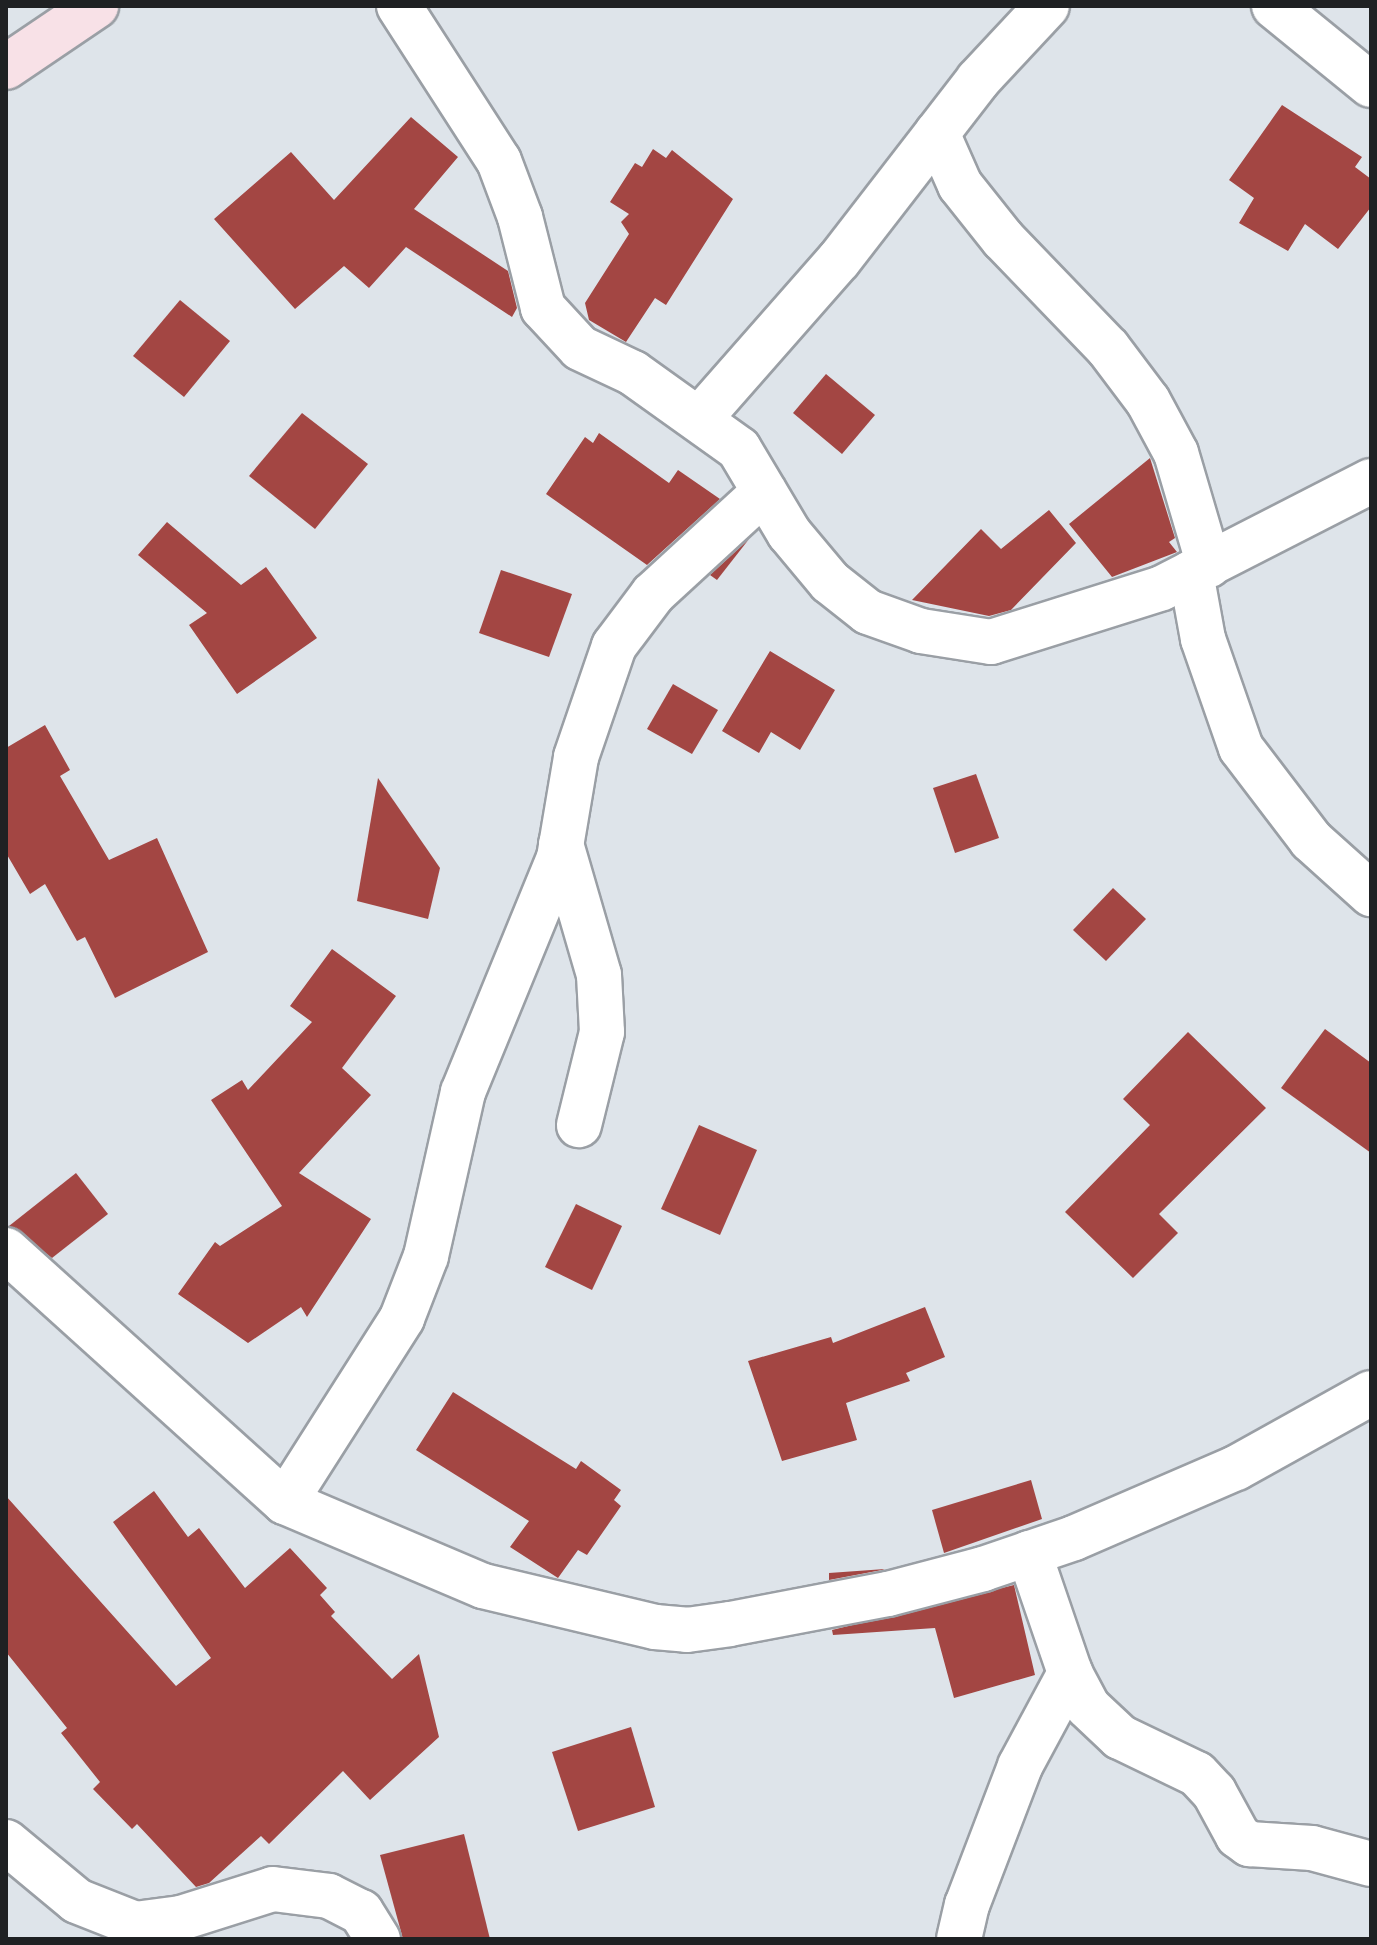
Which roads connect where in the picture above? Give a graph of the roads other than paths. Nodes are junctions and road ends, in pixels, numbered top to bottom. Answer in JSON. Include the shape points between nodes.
{"nodes":[{"id":1,"x":96,"y":6,"type":"edge"},
{"id":2,"x":399,"y":6,"type":"edge"},
{"id":3,"x":1047,"y":6,"type":"edge"},
{"id":4,"x":1274,"y":6,"type":"edge"},
{"id":5,"x":6,"y":67,"type":"edge"},
{"id":6,"x":1371,"y":85,"type":"edge"},
{"id":7,"x":937,"y":133,"type":"junction"},
{"id":8,"x":700,"y":418,"type":"junction"},
{"id":9,"x":1371,"y":481,"type":"edge"},
{"id":10,"x":764,"y":492,"type":"junction"},
{"id":11,"x":1200,"y":569,"type":"junction"},
{"id":12,"x":561,"y":844,"type":"junction"},
{"id":13,"x":1371,"y":894,"type":"edge"},
{"id":14,"x":579,"y":1125,"type":"dead end"},
{"id":15,"x":6,"y":1250,"type":"edge"},
{"id":16,"x":1371,"y":1393,"type":"edge"},
{"id":17,"x":285,"y":1502,"type":"junction"},
{"id":18,"x":1029,"y":1553,"type":"junction"},
{"id":19,"x":1070,"y":1673,"type":"junction"},
{"id":20,"x":6,"y":1842,"type":"edge"},
{"id":21,"x":1371,"y":1864,"type":"edge"},
{"id":22,"x":378,"y":1939,"type":"edge"},
{"id":23,"x":959,"y":1939,"type":"edge"}],
"edges":[{"from":1,"to":5,"type":"main road"},
{"from":2,"to":8,"type":"street","via":[[499,161],[520,217],[543,308],[580,348],[633,373]]},
{"from":3,"to":7,"type":"street"},
{"from":4,"to":6,"type":"street"},
{"from":7,"to":8,"type":"street","via":[[839,260]]},
{"from":7,"to":11,"type":"street","via":[[960,185],[1003,239],[1108,348],[1148,401],[1176,453]]},
{"from":8,"to":10,"type":"street","via":[[739,449]]},
{"from":9,"to":11,"type":"street"},
{"from":10,"to":11,"type":"street","via":[[789,533],[830,582],[868,612],[921,631],[991,642],[1162,588]]},
{"from":10,"to":12,"type":"street","via":[[653,594],[614,646],[576,757]]},
{"from":11,"to":13,"type":"street","via":[[1203,639],[1241,748],[1311,840]]},
{"from":12,"to":14,"type":"street","via":[[599,975],[602,1032]]},
{"from":12,"to":17,"type":"street","via":[[463,1092],[426,1256],[402,1318]]},
{"from":15,"to":17,"type":"street"},
{"from":16,"to":18,"type":"street","via":[[1236,1468]]},
{"from":17,"to":18,"type":"street","via":[[483,1586],[593,1614],[687,1630],[888,1594]]},
{"from":18,"to":19,"type":"street"},
{"from":19,"to":21,"type":"street","via":[[1088,1707],[1120,1737],[1197,1774],[1214,1792],[1238,1836],[1249,1844],[1312,1848]]},
{"from":19,"to":23,"type":"street","via":[[1020,1766]]},
{"from":20,"to":22,"type":"street","via":[[77,1901],[135,1924],[181,1918],[273,1889],[329,1896],[361,1912]]}]}
